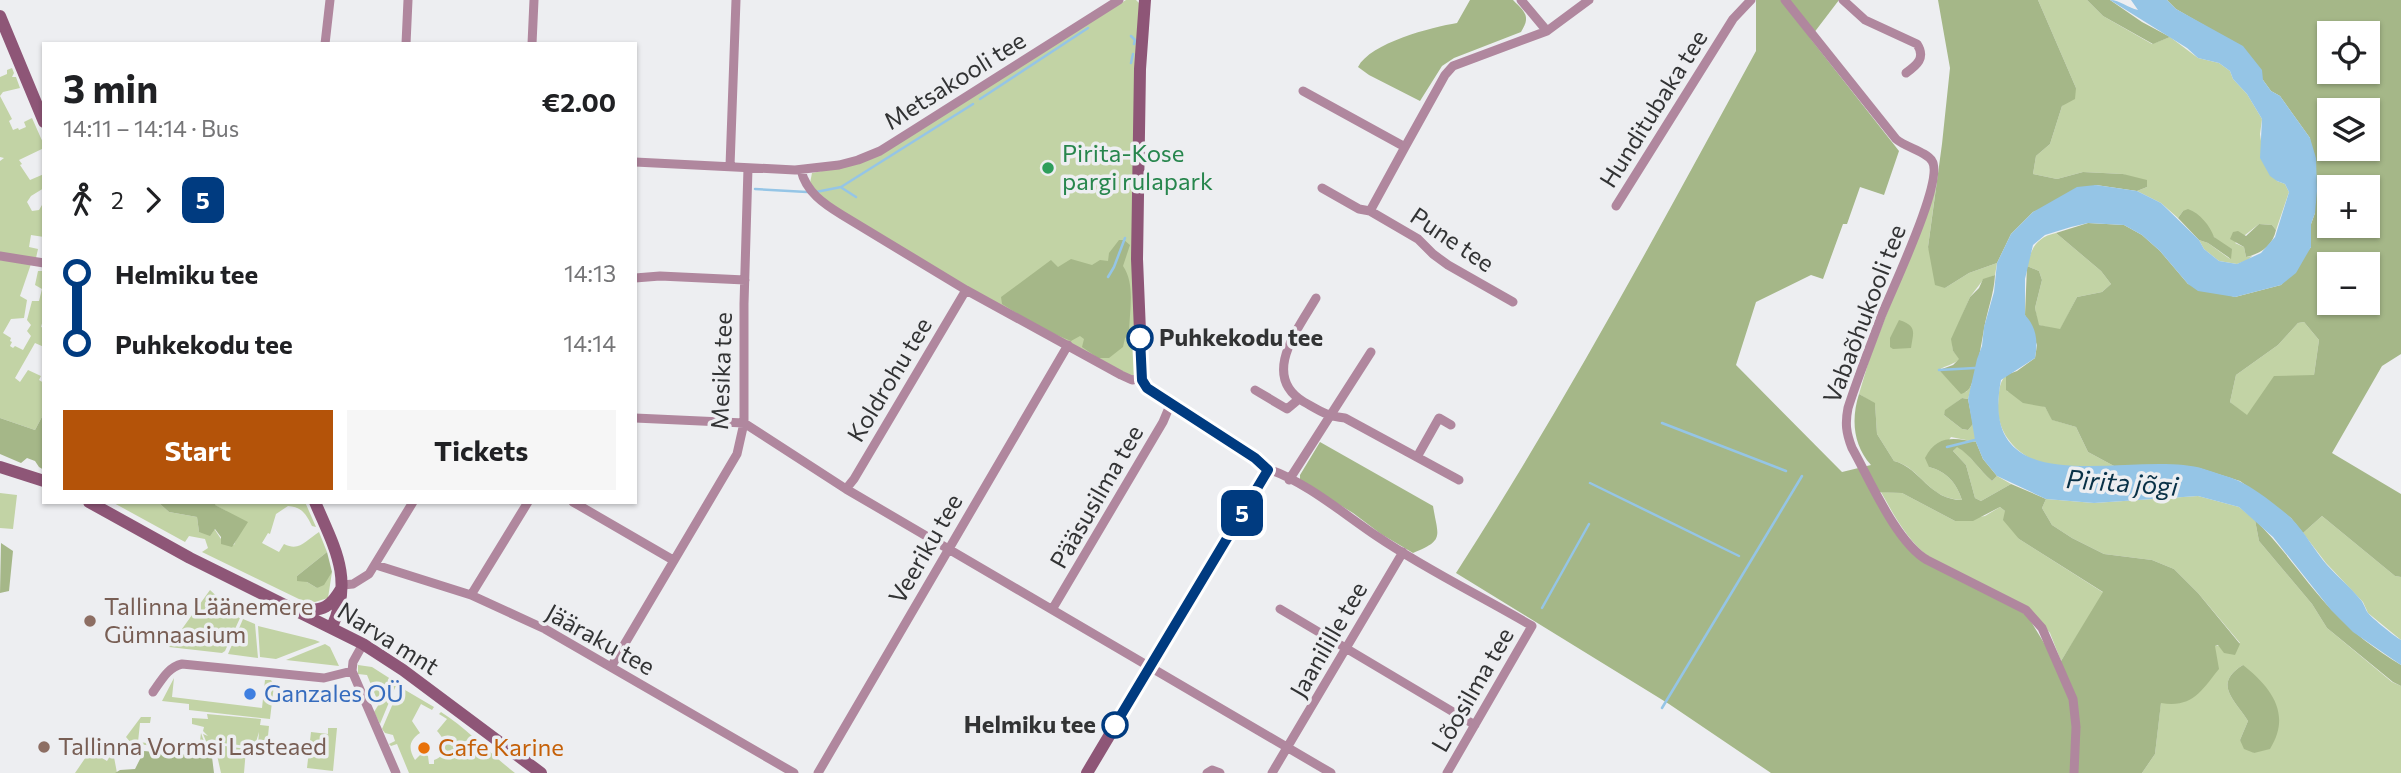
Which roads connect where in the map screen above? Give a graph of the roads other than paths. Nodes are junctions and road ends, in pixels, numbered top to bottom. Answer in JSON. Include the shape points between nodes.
{"nodes":[{"id":1,"x":330,"y":0,"type":"edge"},
{"id":2,"x":408,"y":0,"type":"edge"},
{"id":3,"x":534,"y":0,"type":"edge"},
{"id":4,"x":736,"y":0,"type":"edge"},
{"id":5,"x":1119,"y":0,"type":"edge"},
{"id":6,"x":1145,"y":0,"type":"edge"},
{"id":7,"x":1521,"y":0,"type":"edge"},
{"id":8,"x":1589,"y":0,"type":"edge"},
{"id":9,"x":1751,"y":0,"type":"edge"},
{"id":10,"x":1785,"y":0,"type":"edge"},
{"id":11,"x":1843,"y":0,"type":"edge"},
{"id":12,"x":0,"y":16,"type":"edge"},
{"id":13,"x":1548,"y":31,"type":"junction"},
{"id":14,"x":325,"y":42,"type":"edge"},
{"id":15,"x":406,"y":42,"type":"edge"},
{"id":16,"x":531,"y":42,"type":"edge"},
{"id":17,"x":1906,"y":73,"type":"dead end"},
{"id":18,"x":1303,"y":91,"type":"dead end"},
{"id":19,"x":42,"y":117,"type":"edge"},
{"id":20,"x":1405,"y":147,"type":"junction"},
{"id":21,"x":637,"y":162,"type":"edge"},
{"id":22,"x":730,"y":166,"type":"junction"},
{"id":23,"x":748,"y":168,"type":"junction"},
{"id":24,"x":801,"y":170,"type":"junction"},
{"id":25,"x":1322,"y":188,"type":"dead end"},
{"id":26,"x":1616,"y":206,"type":"dead end"},
{"id":27,"x":1370,"y":211,"type":"junction"},
{"id":28,"x":0,"y":256,"type":"edge"},
{"id":29,"x":42,"y":263,"type":"edge"},
{"id":30,"x":637,"y":278,"type":"edge"},
{"id":31,"x":745,"y":280,"type":"junction"},
{"id":32,"x":966,"y":290,"type":"junction"},
{"id":33,"x":1316,"y":298,"type":"dead end"},
{"id":34,"x":1513,"y":302,"type":"dead end"},
{"id":35,"x":1068,"y":345,"type":"junction"},
{"id":36,"x":1371,"y":352,"type":"dead end"},
{"id":37,"x":1142,"y":378,"type":"junction"},
{"id":38,"x":1255,"y":390,"type":"dead end"},
{"id":39,"x":1299,"y":399,"type":"junction"},
{"id":40,"x":1171,"y":403,"type":"junction"},
{"id":41,"x":1328,"y":416,"type":"junction"},
{"id":42,"x":637,"y":418,"type":"edge"},
{"id":43,"x":744,"y":424,"type":"junction"},
{"id":44,"x":1451,"y":425,"type":"dead end"},
{"id":45,"x":1417,"y":457,"type":"junction"},
{"id":46,"x":0,"y":467,"type":"edge"},
{"id":47,"x":1268,"y":470,"type":"junction"},
{"id":48,"x":42,"y":480,"type":"edge"},
{"id":49,"x":1289,"y":480,"type":"junction"},
{"id":50,"x":1459,"y":481,"type":"dead end"},
{"id":51,"x":846,"y":489,"type":"junction"},
{"id":52,"x":93,"y":504,"type":"edge"},
{"id":53,"x":315,"y":504,"type":"edge"},
{"id":54,"x":412,"y":504,"type":"edge"},
{"id":55,"x":527,"y":504,"type":"edge"},
{"id":56,"x":576,"y":504,"type":"edge"},
{"id":57,"x":948,"y":548,"type":"junction"},
{"id":58,"x":1403,"y":552,"type":"junction"},
{"id":59,"x":673,"y":560,"type":"junction"},
{"id":60,"x":376,"y":565,"type":"junction"},
{"id":61,"x":343,"y":585,"type":"junction"},
{"id":62,"x":471,"y":595,"type":"junction"},
{"id":63,"x":289,"y":607,"type":"junction"},
{"id":64,"x":1053,"y":608,"type":"junction"},
{"id":65,"x":1280,"y":609,"type":"dead end"},
{"id":66,"x":332,"y":627,"type":"junction"},
{"id":67,"x":363,"y":644,"type":"junction"},
{"id":68,"x":1346,"y":648,"type":"junction"},
{"id":69,"x":1150,"y":665,"type":"junction"},
{"id":70,"x":611,"y":667,"type":"junction"},
{"id":71,"x":352,"y":671,"type":"junction"},
{"id":72,"x":153,"y":692,"type":"dead end"},
{"id":73,"x":1475,"y":725,"type":"junction"},
{"id":74,"x":1287,"y":747,"type":"junction"},
{"id":75,"x":397,"y":773,"type":"edge"},
{"id":76,"x":541,"y":773,"type":"edge"},
{"id":77,"x":794,"y":773,"type":"edge"},
{"id":78,"x":818,"y":773,"type":"edge"},
{"id":79,"x":1087,"y":773,"type":"edge"},
{"id":80,"x":1207,"y":773,"type":"edge"},
{"id":81,"x":1220,"y":773,"type":"edge"},
{"id":82,"x":1272,"y":773,"type":"edge"},
{"id":83,"x":1331,"y":773,"type":"edge"},
{"id":84,"x":1447,"y":773,"type":"edge"},
{"id":85,"x":2074,"y":773,"type":"edge"}],
"edges":[{"from":1,"to":14,"type":"street"},
{"from":2,"to":15,"type":"street"},
{"from":3,"to":16,"type":"street"},
{"from":4,"to":22,"type":"street"},
{"from":5,"to":24,"type":"street","name":"Metsakooli tee","via":[[880,150],[848,163]]},
{"from":6,"to":37,"type":"main road","via":[[1137,259]]},
{"from":7,"to":13,"type":"street"},
{"from":8,"to":13,"type":"street"},
{"from":9,"to":26,"type":"street","name":"Hunditubaka tee","via":[[1733,19]]},
{"from":10,"to":85,"type":"street","name":"Vabaõhukooli tee","via":[[1896,139],[1928,157],[1934,166],[1916,236],[1848,408],[1845,420],[1852,448],[1913,550],[2026,610],[2042,628],[2073,699]]},
{"from":11,"to":17,"type":"street","via":[[1865,20],[1917,44],[1921,58]]},
{"from":12,"to":19,"type":"main road"},
{"from":13,"to":20,"type":"street","via":[[1453,66]]},
{"from":18,"to":20,"type":"street"},
{"from":20,"to":27,"type":"street"},
{"from":21,"to":22,"type":"street"},
{"from":22,"to":23,"type":"street"},
{"from":23,"to":24,"type":"street"},
{"from":23,"to":31,"type":"street","name":"Mesika tee"},
{"from":24,"to":32,"type":"street","via":[[805,182],[828,206]]},
{"from":25,"to":27,"type":"street","name":"Pune tee"},
{"from":27,"to":34,"type":"street","name":"Pune tee","via":[[1418,239],[1448,265]]},
{"from":28,"to":29,"type":"street"},
{"from":30,"to":31,"type":"street"},
{"from":31,"to":43,"type":"street","name":"Mesika tee"},
{"from":32,"to":35,"type":"street"},
{"from":32,"to":51,"type":"street","name":"Koldrohu tee"},
{"from":33,"to":39,"type":"street","via":[[1290,341],[1283,368],[1284,382]]},
{"from":35,"to":37,"type":"street","via":[[1125,377]]},
{"from":35,"to":57,"type":"street","name":"Veeriku tee"},
{"from":36,"to":41,"type":"street"},
{"from":37,"to":40,"type":"main road","via":[[1147,388]]},
{"from":38,"to":39,"type":"street","via":[[1287,409]]},
{"from":39,"to":41,"type":"street"},
{"from":40,"to":47,"type":"main road"},
{"from":40,"to":64,"type":"street","name":"Pääsusilma tee"},
{"from":41,"to":45,"type":"street","via":[[1345,418]]},
{"from":41,"to":49,"type":"street"},
{"from":42,"to":43,"type":"street"},
{"from":43,"to":51,"type":"street"},
{"from":43,"to":59,"type":"street","name":"Mesika tee","via":[[737,454]]},
{"from":44,"to":45,"type":"street","via":[[1439,418]]},
{"from":45,"to":50,"type":"street"},
{"from":46,"to":48,"type":"main road"},
{"from":47,"to":49,"type":"street"},
{"from":47,"to":69,"type":"main road"},
{"from":49,"to":58,"type":"street"},
{"from":51,"to":57,"type":"street"},
{"from":52,"to":63,"type":"main road","name":"Narva mnt"},
{"from":53,"to":61,"type":"main road","via":[[338,557]]},
{"from":54,"to":60,"type":"street"},
{"from":55,"to":62,"type":"street"},
{"from":56,"to":59,"type":"street"},
{"from":57,"to":64,"type":"street"},
{"from":57,"to":78,"type":"street","name":"Veeriku tee"},
{"from":58,"to":68,"type":"street","name":"Jaanilille tee"},
{"from":58,"to":73,"type":"street","name":"Lõosilma tee","via":[[1532,625]]},
{"from":59,"to":70,"type":"street","name":"Mesika tee"},
{"from":60,"to":61,"type":"street","via":[[353,584]]},
{"from":60,"to":62,"type":"street","name":"Jääraku tee"},
{"from":61,"to":63,"type":"main road","via":[[323,609]]},
{"from":61,"to":66,"type":"main road"},
{"from":62,"to":70,"type":"street","name":"Jääraku tee","via":[[545,629]]},
{"from":63,"to":66,"type":"main road","name":"Narva mnt"},
{"from":64,"to":69,"type":"street"},
{"from":65,"to":68,"type":"street"},
{"from":66,"to":67,"type":"main road","name":"Narva mnt"},
{"from":67,"to":71,"type":"street"},
{"from":67,"to":76,"type":"main road","name":"Narva mnt"},
{"from":68,"to":73,"type":"street"},
{"from":68,"to":74,"type":"street","name":"Jaanilille tee"},
{"from":69,"to":74,"type":"street"},
{"from":69,"to":79,"type":"main road"},
{"from":70,"to":77,"type":"street","name":"Jääraku tee"},
{"from":71,"to":72,"type":"street","via":[[324,678],[182,664],[168,671]]},
{"from":71,"to":75,"type":"street"},
{"from":73,"to":84,"type":"street","name":"Lõosilma tee"},
{"from":74,"to":82,"type":"street","name":"Jaanilille tee"},
{"from":74,"to":83,"type":"street"},
{"from":80,"to":81,"type":"street"}]}
